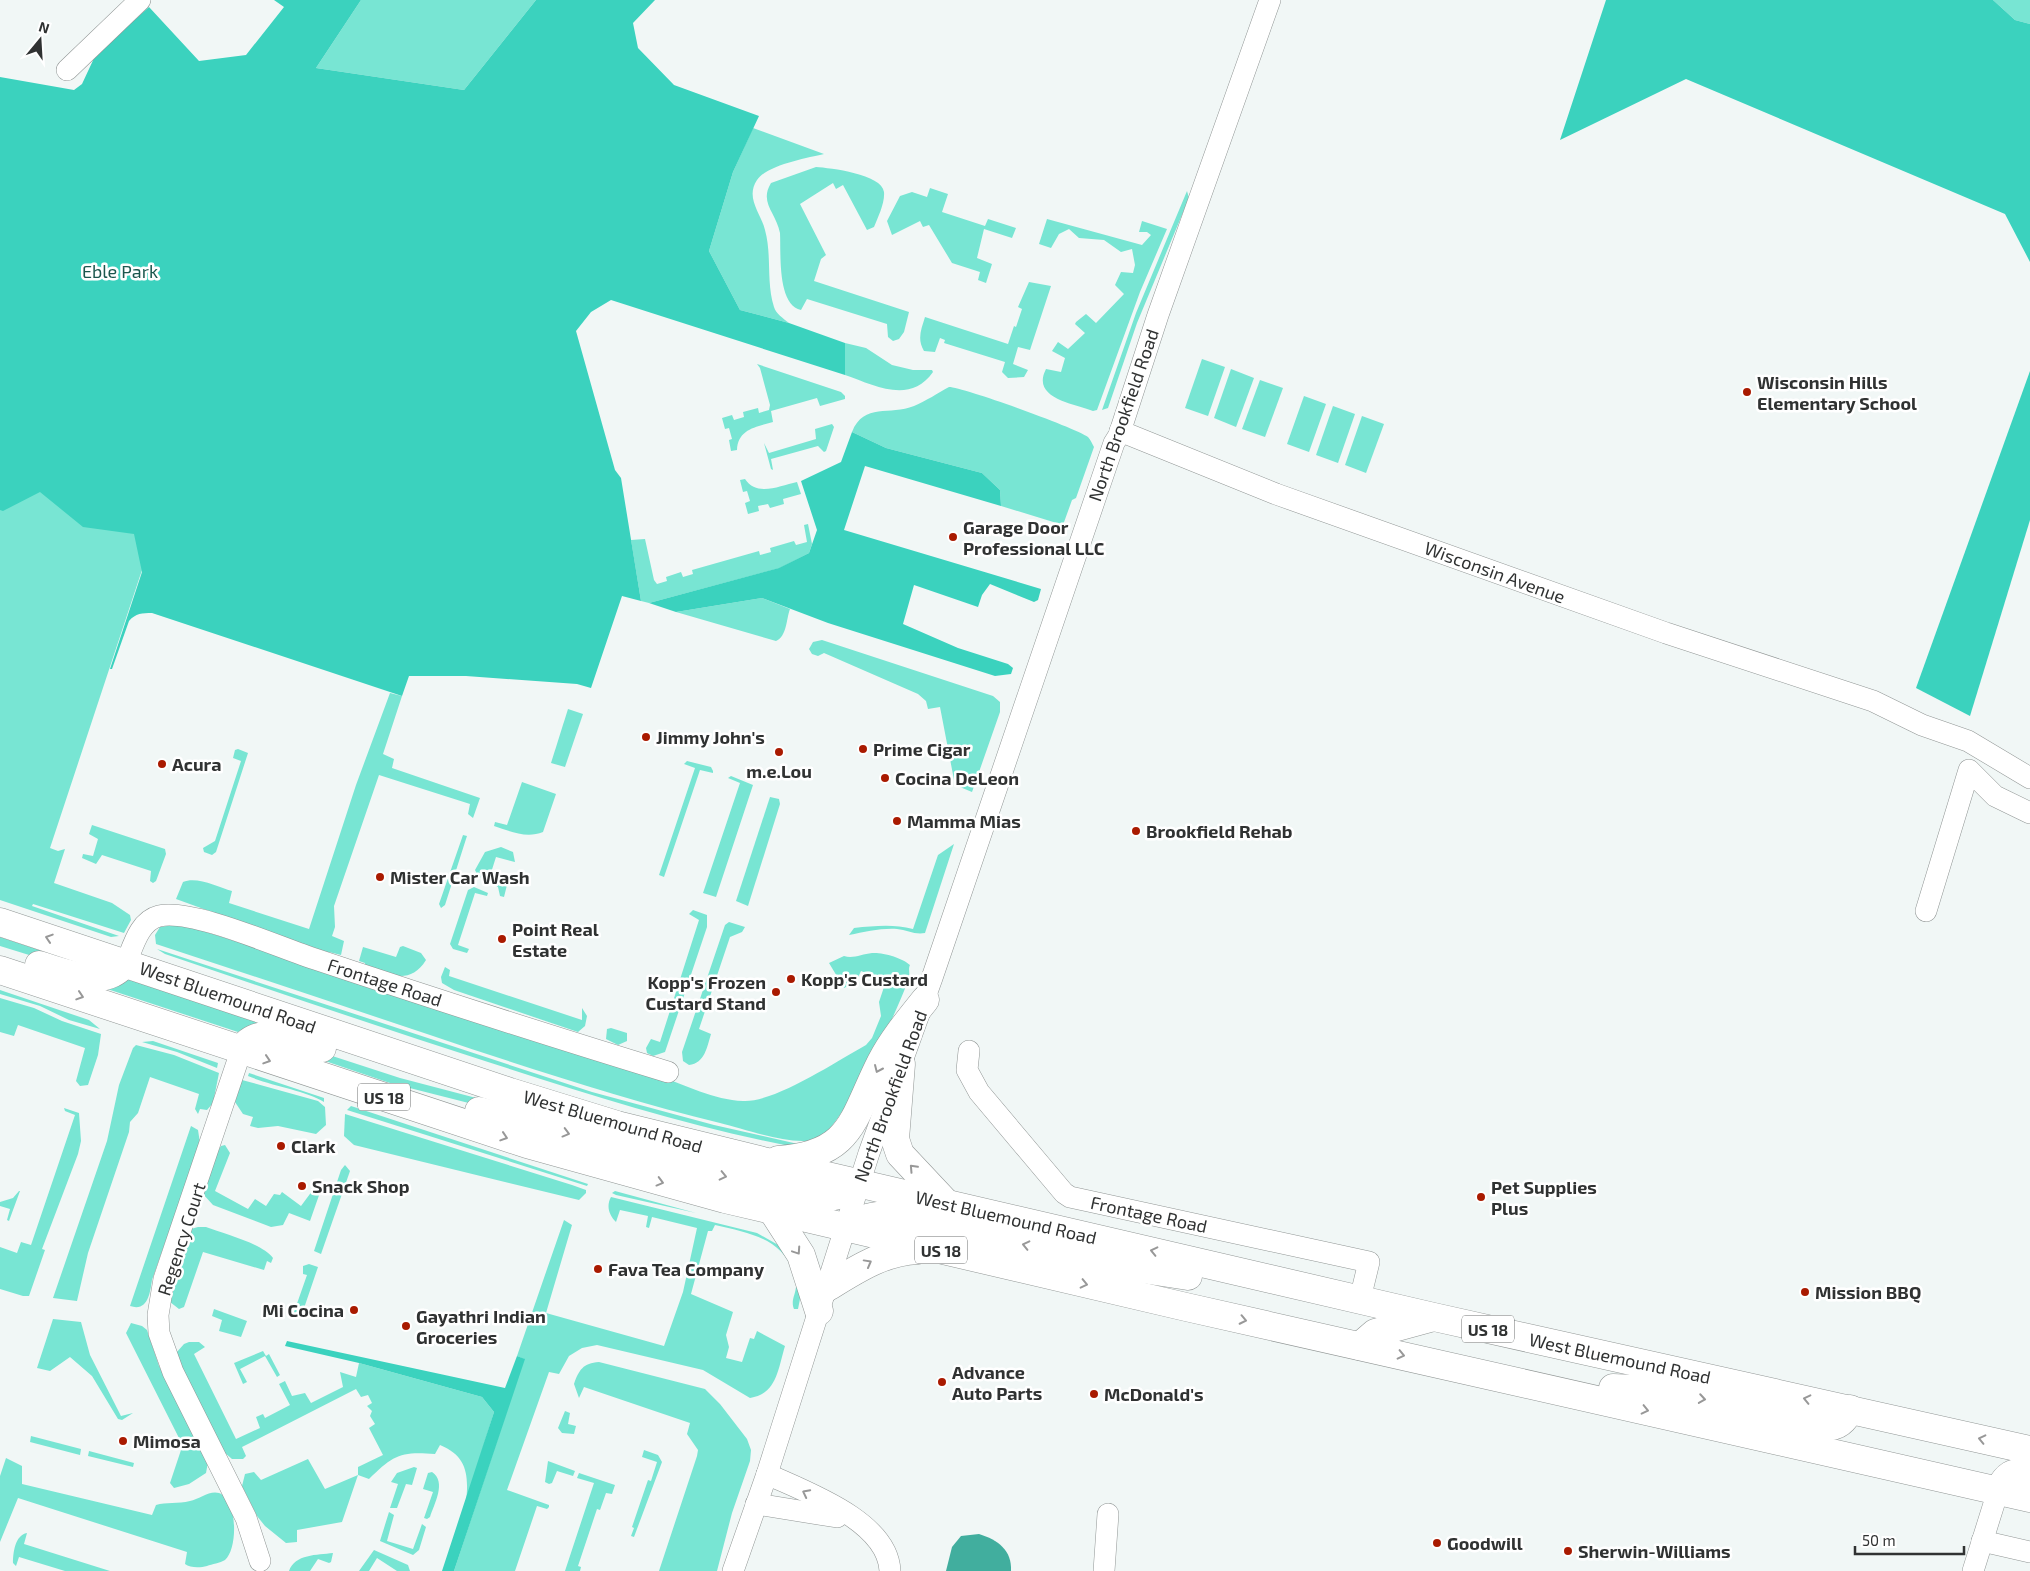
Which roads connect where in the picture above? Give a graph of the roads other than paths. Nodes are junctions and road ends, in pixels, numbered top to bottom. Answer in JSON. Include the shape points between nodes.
{"nodes":[{"id":1,"x":140,"y":0,"type":"edge"},
{"id":2,"x":1270,"y":0,"type":"edge"},
{"id":3,"x":68,"y":70,"type":"dead end"},
{"id":4,"x":1120,"y":431,"type":"junction"},
{"id":5,"x":1968,"y":742,"type":"junction"},
{"id":6,"x":1990,"y":753,"type":"junction"},
{"id":7,"x":1969,"y":770,"type":"junction"},
{"id":8,"x":2030,"y":778,"type":"edge"},
{"id":9,"x":2030,"y":813,"type":"edge"},
{"id":10,"x":1926,"y":911,"type":"dead end"},
{"id":11,"x":0,"y":922,"type":"edge"},
{"id":12,"x":0,"y":952,"type":"edge"},
{"id":13,"x":126,"y":963,"type":"junction"},
{"id":14,"x":0,"y":970,"type":"edge"},
{"id":15,"x":925,"y":1000,"type":"junction"},
{"id":16,"x":241,"y":1051,"type":"junction"},
{"id":17,"x":969,"y":1051,"type":"dead end"},
{"id":18,"x":901,"y":1064,"type":"junction"},
{"id":19,"x":668,"y":1072,"type":"dead end"},
{"id":20,"x":510,"y":1092,"type":"junction"},
{"id":21,"x":381,"y":1097,"type":"junction"},
{"id":22,"x":763,"y":1161,"type":"junction"},
{"id":23,"x":859,"y":1184,"type":"junction"},
{"id":24,"x":946,"y":1203,"type":"junction"},
{"id":25,"x":772,"y":1210,"type":"junction"},
{"id":26,"x":844,"y":1228,"type":"junction"},
{"id":27,"x":937,"y":1250,"type":"junction"},
{"id":28,"x":1299,"y":1284,"type":"junction"},
{"id":29,"x":822,"y":1299,"type":"junction"},
{"id":30,"x":1360,"y":1299,"type":"junction"},
{"id":31,"x":1434,"y":1317,"type":"junction"},
{"id":32,"x":1360,"y":1346,"type":"junction"},
{"id":33,"x":1549,"y":1388,"type":"junction"},
{"id":34,"x":1850,"y":1409,"type":"junction"},
{"id":35,"x":2030,"y":1450,"type":"edge"},
{"id":36,"x":2030,"y":1470,"type":"edge"},
{"id":37,"x":767,"y":1474,"type":"junction"},
{"id":38,"x":1998,"y":1491,"type":"junction"},
{"id":39,"x":2030,"y":1498,"type":"edge"},
{"id":40,"x":756,"y":1504,"type":"junction"},
{"id":41,"x":1108,"y":1514,"type":"dead end"},
{"id":42,"x":864,"y":1525,"type":"junction"},
{"id":43,"x":1982,"y":1541,"type":"junction"},
{"id":44,"x":2030,"y":1552,"type":"edge"},
{"id":45,"x":260,"y":1561,"type":"dead end"},
{"id":46,"x":733,"y":1571,"type":"edge"},
{"id":47,"x":890,"y":1571,"type":"edge"},
{"id":48,"x":1104,"y":1571,"type":"edge"},
{"id":49,"x":1973,"y":1571,"type":"edge"}],
"edges":[{"from":1,"to":3,"type":"street"},
{"from":2,"to":4,"type":"street","name":"North Brookfield Road"},
{"from":4,"to":5,"type":"street","name":"Wisconsin Avenue","via":[[1276,494],[1666,633],[1881,705]]},
{"from":4,"to":15,"type":"street","name":"North Brookfield Road"},
{"from":5,"to":6,"type":"street","name":"Wisconsin Avenue"},
{"from":5,"to":7,"type":"street"},
{"from":6,"to":7,"type":"street"},
{"from":6,"to":8,"type":"street","name":"Wisconsin Avenue"},
{"from":7,"to":9,"type":"street","via":[[1995,796]]},
{"from":7,"to":10,"type":"street"},
{"from":13,"to":11,"type":"main road","name":"West Bluemound Road","number":"US 18","one_way":true},
{"from":12,"to":13,"type":"main road","via":[[61,972],[85,976],[101,977],[114,973]]},
{"from":13,"to":19,"type":"street","name":"Frontage Road","via":[[148,921],[160,916],[199,919]]},
{"from":13,"to":20,"type":"main road","name":"West Bluemound Road","number":"US 18"},
{"from":14,"to":16,"type":"main road","number":"US 18","one_way":true},
{"from":15,"to":18,"type":"street","name":"North Brookfield Road"},
{"from":15,"to":22,"type":"main road","one_way":true,"via":[[893,1039],[862,1107],[834,1146],[794,1159]]},
{"from":16,"to":20,"type":"main road","via":[[251,1039],[286,1037],[400,1073]]},
{"from":16,"to":21,"type":"main road","number":"US 18","one_way":true},
{"from":16,"to":45,"type":"street","name":"Regency Court","via":[[164,1279],[158,1315],[159,1333],[172,1372],[246,1518]]},
{"from":17,"to":30,"type":"street","name":"Frontage Road","via":[[967,1070],[970,1079],[1070,1197],[1369,1262]]},
{"from":18,"to":23,"type":"street","name":"North Brookfield Road"},
{"from":24,"to":18,"type":"main road","one_way":true,"via":[[900,1154],[895,1139]]},
{"from":20,"to":22,"type":"main road","name":"West Bluemound Road","number":"US 18","via":[[617,1125]]},
{"from":21,"to":23,"type":"main road","one_way":true,"via":[[479,1111],[810,1196],[843,1194]]},
{"from":21,"to":25,"type":"main road","number":"US 18","one_way":true,"via":[[609,1168]]},
{"from":22,"to":23,"type":"main road","name":"West Bluemound Road","number":"US 18"},
{"from":23,"to":24,"type":"main road","name":"West Bluemound Road","number":"US 18"},
{"from":23,"to":26,"type":"street","name":"North Brookfield Road"},
{"from":28,"to":24,"type":"main road","name":"West Bluemound Road","number":"US 18","one_way":true},
{"from":25,"to":26,"type":"main road","number":"US 18"},
{"from":25,"to":29,"type":"main road","one_way":true,"via":[[801,1255]]},
{"from":26,"to":27,"type":"main road","number":"US 18"},
{"from":28,"to":26,"type":"main road","one_way":true,"via":[[1217,1281],[1110,1264],[894,1215],[859,1219]]},
{"from":26,"to":29,"type":"street","name":"North Brookfield Road"},
{"from":29,"to":27,"type":"main road","one_way":true,"via":[[868,1262],[882,1256],[900,1251]]},
{"from":27,"to":32,"type":"main road","number":"US 18","one_way":true},
{"from":28,"to":30,"type":"main road","name":"West Bluemound Road","number":"US 18"},
{"from":29,"to":37,"type":"street","name":"North Brookfield Road"},
{"from":30,"to":31,"type":"main road","name":"West Bluemound Road","number":"US 18"},
{"from":31,"to":32,"type":"main road","via":[[1375,1333]]},
{"from":34,"to":31,"type":"main road","name":"West Bluemound Road","number":"US 18","one_way":true},
{"from":32,"to":33,"type":"main road","number":"US 18","one_way":true},
{"from":33,"to":34,"type":"main road","one_way":true,"via":[[1633,1389],[1709,1400],[1832,1426],[1846,1418]]},
{"from":33,"to":38,"type":"main road","number":"US 18","one_way":true},
{"from":35,"to":34,"type":"main road","name":"West Bluemound Road","number":"US 18","one_way":true},
{"from":36,"to":38,"type":"main road","via":[[2006,1477]]},
{"from":37,"to":40,"type":"street","name":"North Brookfield Road"},
{"from":42,"to":37,"type":"street","one_way":true},
{"from":38,"to":39,"type":"main road","number":"US 18"},
{"from":38,"to":43,"type":"street"},
{"from":40,"to":42,"type":"street","via":[[811,1512]]},
{"from":40,"to":46,"type":"street","name":"North Brookfield Road"},
{"from":41,"to":48,"type":"street"},
{"from":42,"to":47,"type":"street","via":[[885,1550]]},
{"from":43,"to":44,"type":"street"},
{"from":43,"to":49,"type":"street"}]}
